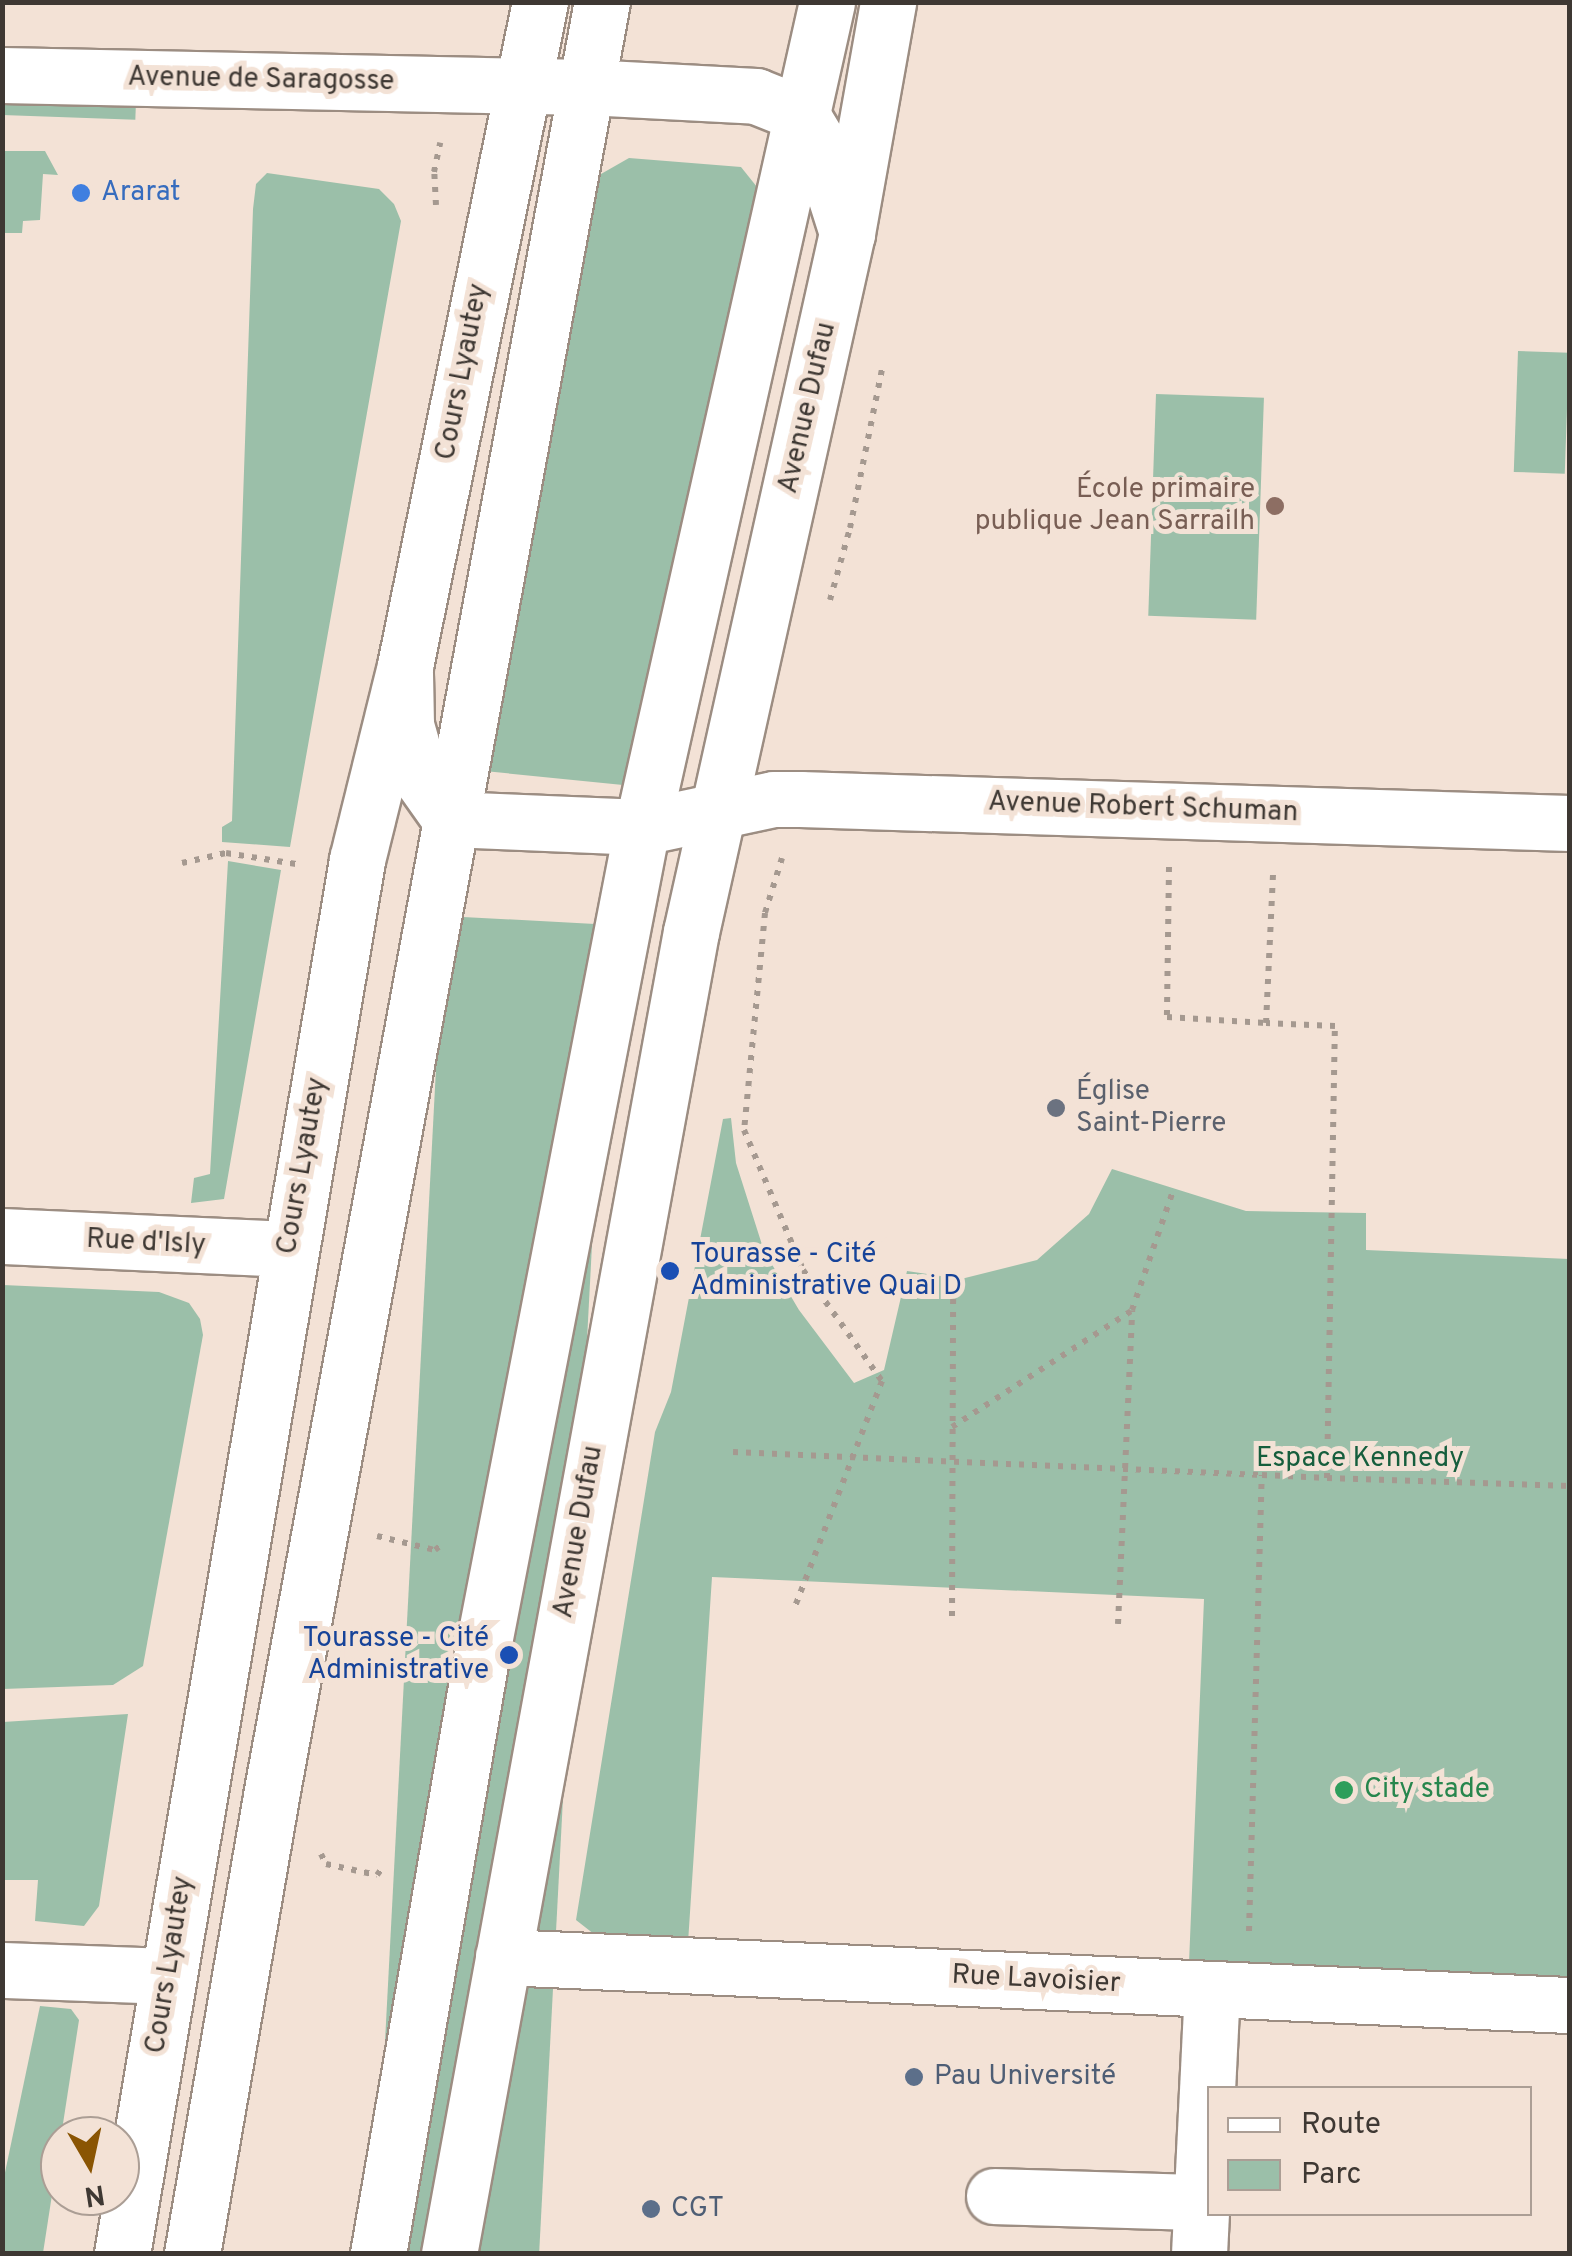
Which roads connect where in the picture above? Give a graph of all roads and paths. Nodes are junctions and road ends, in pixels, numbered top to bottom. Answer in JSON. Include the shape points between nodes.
{"nodes":[{"id":1,"x":540,"y":2,"type":"edge"},
{"id":2,"x":602,"y":2,"type":"edge"},
{"id":3,"x":826,"y":2,"type":"edge"},
{"id":4,"x":888,"y":2,"type":"edge"},
{"id":5,"x":2,"y":75,"type":"edge"},
{"id":6,"x":520,"y":85,"type":"junction"},
{"id":7,"x":587,"y":87,"type":"junction"},
{"id":8,"x":801,"y":114,"type":"junction"},
{"id":9,"x":847,"y":232,"type":"junction"},
{"id":10,"x":405,"y":666,"type":"junction"},
{"id":11,"x":800,"y":799,"type":"junction"},
{"id":12,"x":1170,"y":808,"type":"junction"},
{"id":13,"x":717,"y":811,"type":"junction"},
{"id":14,"x":1276,"y":812,"type":"junction"},
{"id":15,"x":450,"y":818,"type":"junction"},
{"id":16,"x":1570,"y":823,"type":"edge"},
{"id":17,"x":642,"y":827,"type":"junction"},
{"id":18,"x":182,"y":863,"type":"dead end"},
{"id":19,"x":297,"y":864,"type":"dead end"},
{"id":20,"x":1266,"y":1022,"type":"junction"},
{"id":21,"x":1174,"y":1188,"type":"dead end"},
{"id":22,"x":2,"y":1236,"type":"edge"},
{"id":23,"x":289,"y":1249,"type":"junction"},
{"id":24,"x":953,"y":1278,"type":"dead end"},
{"id":25,"x":1132,"y":1310,"type":"junction"},
{"id":26,"x":952,"y":1427,"type":"junction"},
{"id":27,"x":733,"y":1452,"type":"dead end"},
{"id":28,"x":852,"y":1457,"type":"junction"},
{"id":29,"x":952,"y":1462,"type":"junction"},
{"id":30,"x":1125,"y":1469,"type":"junction"},
{"id":31,"x":1262,"y":1475,"type":"junction"},
{"id":32,"x":1328,"y":1478,"type":"junction"},
{"id":33,"x":1570,"y":1486,"type":"edge"},
{"id":34,"x":370,"y":1524,"type":"dead end"},
{"id":35,"x":448,"y":1540,"type":"dead end"},
{"id":36,"x":795,"y":1607,"type":"dead end"},
{"id":37,"x":952,"y":1616,"type":"dead end"},
{"id":38,"x":1118,"y":1624,"type":"dead end"},
{"id":39,"x":318,"y":1848,"type":"dead end"},
{"id":40,"x":389,"y":1862,"type":"dead end"},
{"id":41,"x":503,"y":1957,"type":"junction"},
{"id":42,"x":2,"y":1970,"type":"edge"},
{"id":43,"x":168,"y":1976,"type":"junction"},
{"id":44,"x":1229,"y":1991,"type":"junction"},
{"id":45,"x":1570,"y":2005,"type":"edge"},
{"id":46,"x":1217,"y":2086,"type":"edge"},
{"id":47,"x":1207,"y":2172,"type":"edge"},
{"id":48,"x":994,"y":2196,"type":"dead end"},
{"id":49,"x":1066,"y":2228,"type":"dead end"},
{"id":50,"x":1200,"y":2229,"type":"edge"},
{"id":51,"x":122,"y":2254,"type":"edge"},
{"id":52,"x":192,"y":2254,"type":"edge"},
{"id":53,"x":378,"y":2254,"type":"edge"},
{"id":54,"x":450,"y":2254,"type":"edge"}],
"edges":[{"from":1,"to":6,"type":"main road","name":"Cours Lyautey"},
{"from":2,"to":7,"type":"main road"},
{"from":3,"to":8,"type":"main road"},
{"from":4,"to":9,"type":"main road","name":"Avenue Dufau"},
{"from":5,"to":6,"type":"main road","name":"Avenue de Saragosse"},
{"from":6,"to":7,"type":"main road"},
{"from":6,"to":10,"type":"main road","name":"Cours Lyautey"},
{"from":7,"to":8,"type":"main road","via":[[756,96]]},
{"from":7,"to":15,"type":"main road"},
{"from":8,"to":9,"type":"main road","via":[[818,142]]},
{"from":8,"to":17,"type":"main road"},
{"from":9,"to":13,"type":"main road","name":"Avenue Dufau"},
{"from":10,"to":15,"type":"main road","via":[[406,726],[421,778]]},
{"from":10,"to":23,"type":"main road","name":"Cours Lyautey","via":[[356,860]]},
{"from":11,"to":12,"type":"main road","name":"Avenue Robert Schuman"},
{"from":11,"to":13,"type":"main road","name":"Avenue Robert Schuman"},
{"from":11,"to":28,"type":"path","via":[[765,913],[744,1130],[803,1270],[882,1381]]},
{"from":12,"to":14,"type":"main road","name":"Avenue Robert Schuman"},
{"from":12,"to":20,"type":"path","via":[[1167,1017]]},
{"from":13,"to":17,"type":"main road"},
{"from":13,"to":41,"type":"main road","name":"Avenue Dufau","via":[[626,1268]]},
{"from":14,"to":16,"type":"main road","name":"Avenue Robert Schuman"},
{"from":14,"to":20,"type":"path"},
{"from":15,"to":17,"type":"main road"},
{"from":15,"to":52,"type":"main road"},
{"from":17,"to":53,"type":"main road","via":[[478,1676]]},
{"from":18,"to":19,"type":"path","via":[[226,853]]},
{"from":20,"to":32,"type":"path","via":[[1335,1026]]},
{"from":21,"to":25,"type":"path"},
{"from":22,"to":23,"type":"main road","name":"Rue d'Isly"},
{"from":23,"to":43,"type":"main road","name":"Cours Lyautey"},
{"from":24,"to":26,"type":"path"},
{"from":25,"to":26,"type":"path"},
{"from":25,"to":30,"type":"path"},
{"from":26,"to":29,"type":"path"},
{"from":27,"to":28,"type":"path"},
{"from":28,"to":29,"type":"path"},
{"from":28,"to":36,"type":"path"},
{"from":29,"to":30,"type":"path"},
{"from":29,"to":37,"type":"path"},
{"from":30,"to":31,"type":"path"},
{"from":30,"to":38,"type":"path"},
{"from":31,"to":32,"type":"path"},
{"from":31,"to":44,"type":"path"},
{"from":32,"to":33,"type":"path"},
{"from":34,"to":35,"type":"path","via":[[379,1540],[435,1550]]},
{"from":39,"to":40,"type":"path","via":[[326,1864],[377,1874]]},
{"from":41,"to":44,"type":"main road","name":"Rue Lavoisier"},
{"from":41,"to":54,"type":"main road","name":"Avenue Dufau"},
{"from":42,"to":43,"type":"main road"},
{"from":43,"to":51,"type":"main road","name":"Cours Lyautey"},
{"from":44,"to":45,"type":"main road","name":"Rue Lavoisier"},
{"from":44,"to":46,"type":"main road"},
{"from":47,"to":50,"type":"main road"},
{"from":48,"to":50,"type":"main road"},
{"from":49,"to":50,"type":"main road"}]}
